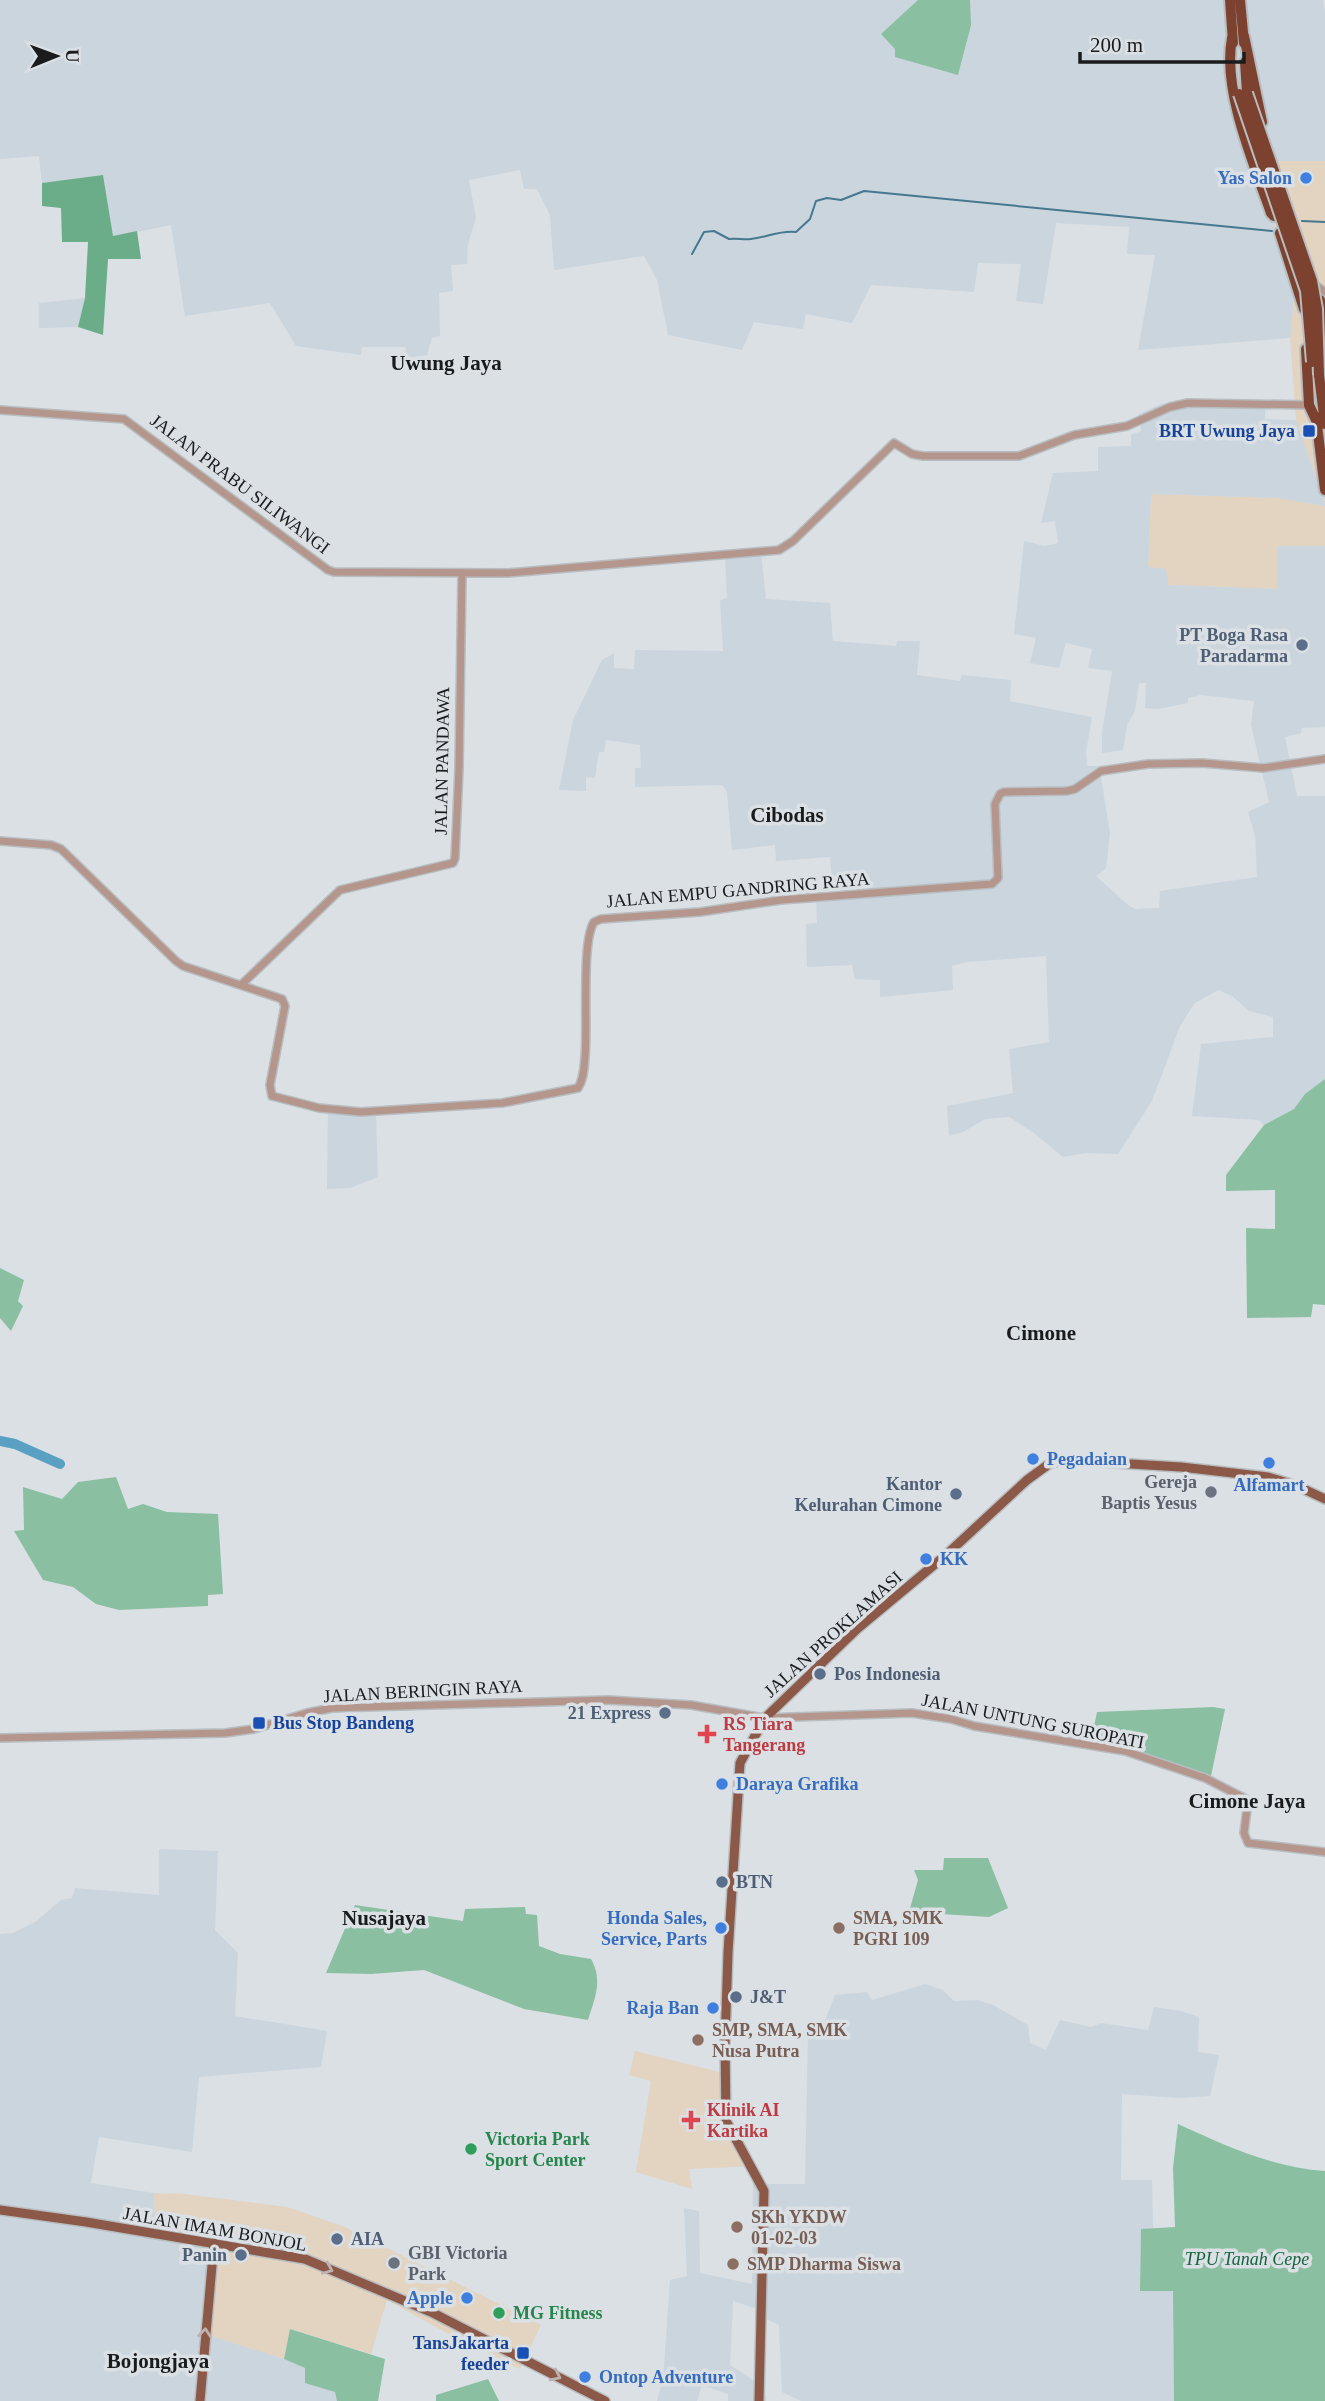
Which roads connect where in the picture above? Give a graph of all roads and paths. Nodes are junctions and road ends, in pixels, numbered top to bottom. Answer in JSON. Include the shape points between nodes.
{"nodes":[{"id":1,"x":1230,"y":0,"type":"edge"},
{"id":2,"x":1240,"y":0,"type":"edge"},
{"id":3,"x":1238,"y":37,"type":"junction"},
{"id":4,"x":1282,"y":224,"type":"junction"},
{"id":5,"x":1298,"y":231,"type":"junction"},
{"id":6,"x":1321,"y":290,"type":"edge"},
{"id":7,"x":1323,"y":305,"type":"edge"},
{"id":8,"x":1319,"y":373,"type":"edge"},
{"id":9,"x":1309,"y":405,"type":"junction"},
{"id":10,"x":0,"y":410,"type":"edge"},
{"id":11,"x":1323,"y":421,"type":"edge"},
{"id":12,"x":1325,"y":491,"type":"edge"},
{"id":13,"x":462,"y":574,"type":"junction"},
{"id":14,"x":1325,"y":759,"type":"edge"},
{"id":15,"x":0,"y":841,"type":"edge"},
{"id":16,"x":240,"y":985,"type":"junction"},
{"id":17,"x":1325,"y":1499,"type":"edge"},
{"id":18,"x":765,"y":1718,"type":"junction"},
{"id":19,"x":0,"y":1738,"type":"edge"},
{"id":20,"x":1325,"y":1852,"type":"edge"},
{"id":21,"x":0,"y":2210,"type":"edge"},
{"id":22,"x":214,"y":2243,"type":"junction"},
{"id":23,"x":200,"y":2401,"type":"edge"},
{"id":24,"x":605,"y":2401,"type":"edge"},
{"id":25,"x":759,"y":2401,"type":"edge"}],
"edges":[{"from":1,"to":3,"type":"highway"},
{"from":2,"to":3,"type":"highway"},
{"from":3,"to":4,"type":"highway","via":[[1229,59],[1239,112],[1272,215]]},
{"from":3,"to":5,"type":"highway","via":[[1249,55],[1258,110]]},
{"from":3,"to":8,"type":"highway","bridge":true,"via":[[1243,94],[1307,291]]},
{"from":4,"to":5,"type":"highway","via":[[1291,224]]},
{"from":4,"to":9,"type":"highway","via":[[1304,310]]},
{"from":5,"to":6,"type":"highway"},
{"from":6,"to":7,"type":"highway"},
{"from":7,"to":8,"type":"highway"},
{"from":8,"to":11,"type":"highway"},
{"from":9,"to":11,"type":"highway"},
{"from":9,"to":13,"type":"street","name":"JALAN PRABU SILIWANGI","via":[[1179,405],[1127,426],[1073,435],[1032,452],[1003,457],[915,455],[894,443],[779,550]]},
{"from":10,"to":13,"type":"street","name":"JALAN PRABU SILIWANGI","via":[[124,419],[328,570]]},
{"from":11,"to":12,"type":"highway"},
{"from":13,"to":16,"type":"street","name":"JALAN PANDAWA","via":[[453,863],[341,890]]},
{"from":14,"to":16,"type":"street","name":"JALAN EMPU GANDRING RAYA","via":[[1253,768],[1148,764],[1101,771],[1067,791],[1004,792],[995,804],[998,875],[992,884],[780,900],[594,922],[587,939],[585,1061],[581,1084],[572,1090],[502,1103],[361,1112],[272,1096],[270,1085],[285,1006],[282,999]]},
{"from":15,"to":16,"type":"street","name":"JALAN EMPU GANDRING RAYA","via":[[61,849],[183,966]]},
{"from":17,"to":18,"type":"main road","name":"JALAN PROKLAMASI","via":[[1268,1477],[1081,1461],[1049,1464],[857,1629]]},
{"from":18,"to":19,"type":"street","name":"JALAN BERINGIN RAYA","via":[[628,1700],[429,1704],[332,1709],[225,1733]]},
{"from":18,"to":20,"type":"street","name":"JALAN UNTUNG SUROPATI","via":[[928,1715],[1125,1751],[1205,1778],[1246,1798],[1244,1833],[1248,1843]]},
{"from":18,"to":25,"type":"main road","name":"JALAN PROKLAMASI","via":[[740,1763],[725,2043],[726,2121],[764,2191]]},
{"from":21,"to":22,"type":"main road","name":"JALAN IMAM BONJOL"},
{"from":23,"to":22,"type":"main road","one_way":true},
{"from":22,"to":24,"type":"main road","name":"JALAN IMAM BONJOL","one_way":true,"via":[[304,2259],[431,2312]]}]}
